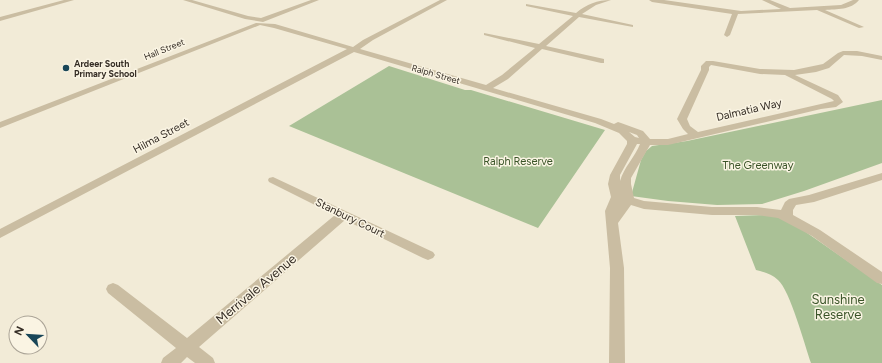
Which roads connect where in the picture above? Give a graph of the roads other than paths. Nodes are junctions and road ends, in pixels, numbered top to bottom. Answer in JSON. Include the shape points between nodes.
{"nodes":[{"id":1,"x":71,"y":0,"type":"edge"},
{"id":2,"x":190,"y":0,"type":"edge"},
{"id":3,"x":316,"y":0,"type":"edge"},
{"id":4,"x":444,"y":0,"type":"edge"},
{"id":5,"x":608,"y":0,"type":"edge"},
{"id":6,"x":652,"y":0,"type":"edge"},
{"id":7,"x":765,"y":0,"type":"edge"},
{"id":8,"x":856,"y":0,"type":"edge"},
{"id":9,"x":680,"y":2,"type":"edge"},
{"id":10,"x":528,"y":5,"type":"dead end"},
{"id":11,"x":818,"y":9,"type":"junction"},
{"id":12,"x":789,"y":11,"type":"junction"},
{"id":13,"x":735,"y":13,"type":"junction"},
{"id":14,"x":578,"y":15,"type":"junction"},
{"id":15,"x":0,"y":19,"type":"edge"},
{"id":16,"x":261,"y":22,"type":"junction"},
{"id":17,"x":632,"y":26,"type":"dead end"},
{"id":18,"x":861,"y":27,"type":"dead end"},
{"id":19,"x":486,"y":34,"type":"dead end"},
{"id":20,"x":727,"y":35,"type":"dead end"},
{"id":21,"x":540,"y":47,"type":"junction"},
{"id":22,"x":352,"y":49,"type":"junction"},
{"id":23,"x":882,"y":58,"type":"edge"},
{"id":24,"x":601,"y":61,"type":"dead end"},
{"id":25,"x":785,"y":72,"type":"junction"},
{"id":26,"x":794,"y":72,"type":"junction"},
{"id":27,"x":805,"y":83,"type":"junction"},
{"id":28,"x":491,"y":89,"type":"junction"},
{"id":29,"x":598,"y":121,"type":"junction"},
{"id":30,"x":0,"y":125,"type":"edge"},
{"id":31,"x":700,"y":134,"type":"junction"},
{"id":32,"x":632,"y":140,"type":"junction"},
{"id":33,"x":646,"y":140,"type":"junction"},
{"id":34,"x":882,"y":176,"type":"edge"},
{"id":35,"x":273,"y":180,"type":"dead end"},
{"id":36,"x":624,"y":199,"type":"junction"},
{"id":37,"x":789,"y":214,"type":"junction"},
{"id":38,"x":343,"y":215,"type":"junction"},
{"id":39,"x":0,"y":234,"type":"edge"},
{"id":40,"x":428,"y":256,"type":"dead end"},
{"id":41,"x":882,"y":279,"type":"edge"},
{"id":42,"x":113,"y":289,"type":"dead end"},
{"id":43,"x":187,"y":348,"type":"junction"},
{"id":44,"x":169,"y":363,"type":"edge"},
{"id":45,"x":207,"y":363,"type":"edge"},
{"id":46,"x":618,"y":363,"type":"edge"}],
"edges":[{"from":1,"to":15,"type":"street"},
{"from":2,"to":16,"type":"street","name":"Ralph Street"},
{"from":3,"to":16,"type":"street","name":"Hall Street"},
{"from":4,"to":22,"type":"street","name":"Hilma Street"},
{"from":5,"to":14,"type":"street","via":[[591,5]]},
{"from":6,"to":9,"type":"street"},
{"from":7,"to":12,"type":"street"},
{"from":8,"to":11,"type":"street","via":[[846,6]]},
{"from":9,"to":13,"type":"street"},
{"from":10,"to":14,"type":"street"},
{"from":11,"to":12,"type":"street"},
{"from":11,"to":18,"type":"street"},
{"from":12,"to":13,"type":"street"},
{"from":13,"to":20,"type":"street"},
{"from":14,"to":17,"type":"street"},
{"from":14,"to":21,"type":"street"},
{"from":16,"to":22,"type":"street","name":"Ralph Street"},
{"from":16,"to":30,"type":"street","name":"Hall Street"},
{"from":19,"to":21,"type":"street"},
{"from":21,"to":24,"type":"street"},
{"from":21,"to":28,"type":"street"},
{"from":22,"to":28,"type":"street","name":"Ralph Street"},
{"from":22,"to":39,"type":"street","name":"Hilma Street"},
{"from":23,"to":26,"type":"street","via":[[843,53],[830,64],[820,68]]},
{"from":25,"to":26,"type":"street"},
{"from":25,"to":27,"type":"street","name":"Dalmatia Way"},
{"from":25,"to":31,"type":"street","via":[[714,66],[705,70],[683,116],[683,122]]},
{"from":26,"to":27,"type":"street","name":"Dalmatia Way"},
{"from":27,"to":31,"type":"street","name":"Dalmatia Way","via":[[835,96],[839,102]]},
{"from":28,"to":29,"type":"street","name":"Ralph Street"},
{"from":29,"to":32,"type":"street","name":"Ralph Street","via":[[622,131]]},
{"from":29,"to":33,"type":"street","name":"Ralph Street","via":[[630,128]]},
{"from":31,"to":33,"type":"street","name":"Dalmatia Way","via":[[668,142]]},
{"from":32,"to":33,"type":"street","name":"Dalmatia Way"},
{"from":32,"to":36,"type":"street","via":[[614,180]]},
{"from":33,"to":36,"type":"street","via":[[626,178]]},
{"from":34,"to":37,"type":"street","via":[[810,199]]},
{"from":35,"to":38,"type":"street","name":"Stanbury Court"},
{"from":36,"to":37,"type":"street","via":[[644,205],[673,208]]},
{"from":36,"to":46,"type":"street","via":[[611,211],[617,268]]},
{"from":37,"to":41,"type":"street"},
{"from":38,"to":40,"type":"street","name":"Stanbury Court"},
{"from":38,"to":43,"type":"street","name":"Merrivale Avenue"},
{"from":42,"to":43,"type":"street"},
{"from":43,"to":44,"type":"street","name":"Merrivale Avenue"},
{"from":43,"to":45,"type":"street"}]}
